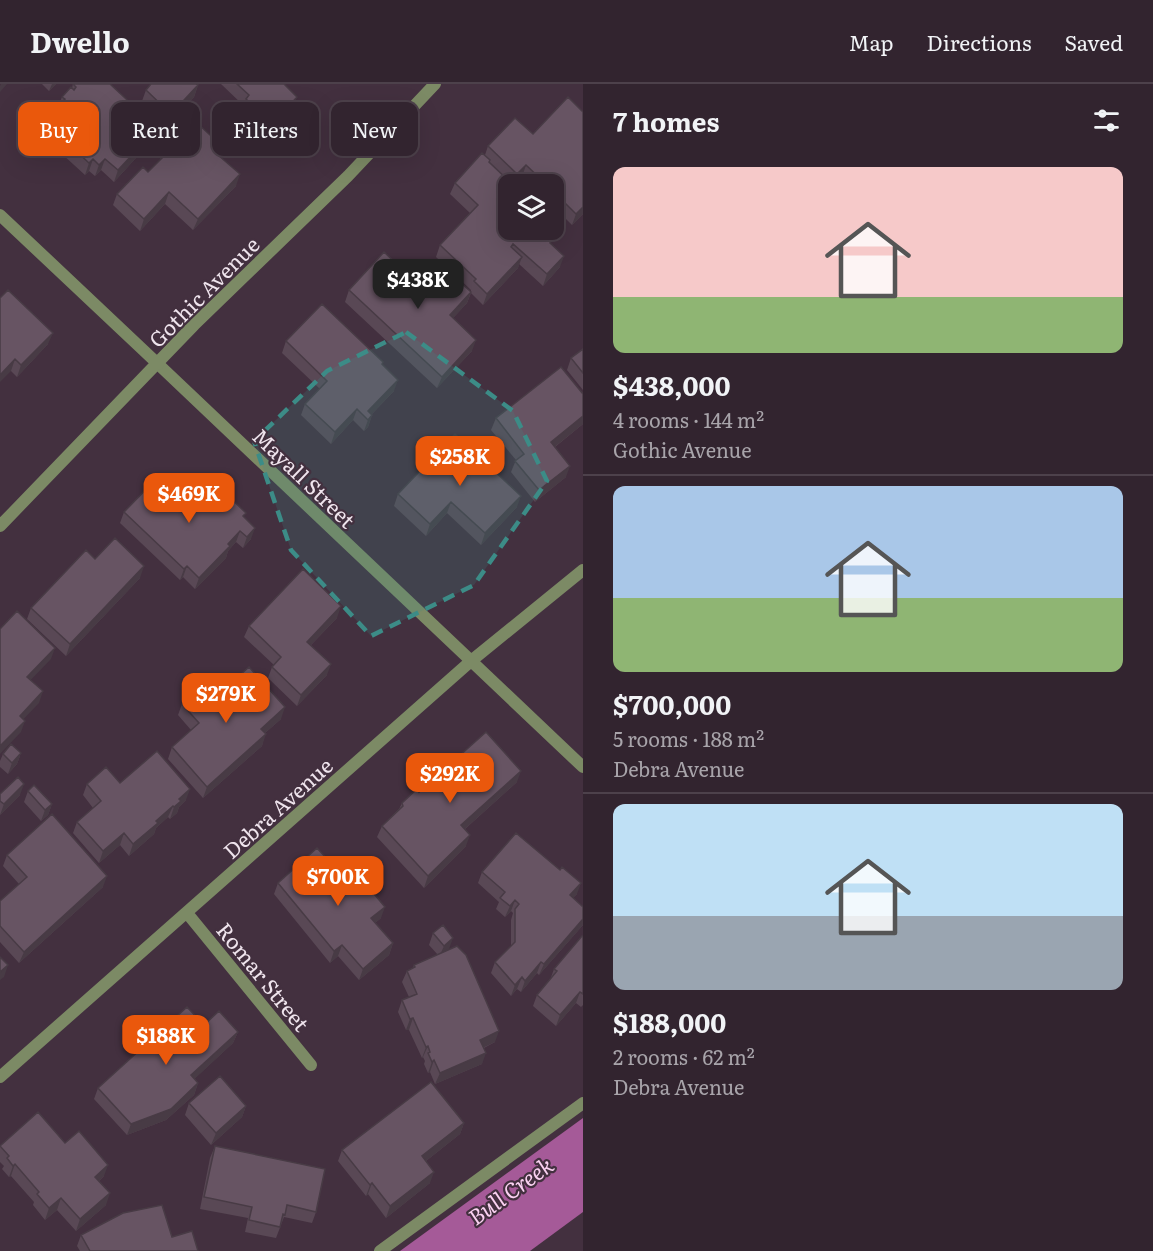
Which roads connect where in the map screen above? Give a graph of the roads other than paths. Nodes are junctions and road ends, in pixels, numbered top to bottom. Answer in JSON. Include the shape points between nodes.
{"nodes":[{"id":1,"x":435,"y":84,"type":"edge"},
{"id":2,"x":0,"y":214,"type":"edge"},
{"id":3,"x":158,"y":363,"type":"junction"},
{"id":4,"x":0,"y":526,"type":"edge"},
{"id":5,"x":583,"y":570,"type":"edge"},
{"id":6,"x":471,"y":661,"type":"junction"},
{"id":7,"x":583,"y":767,"type":"edge"},
{"id":8,"x":187,"y":913,"type":"junction"},
{"id":9,"x":311,"y":1065,"type":"dead end"},
{"id":10,"x":0,"y":1077,"type":"edge"},
{"id":11,"x":583,"y":1103,"type":"edge"},
{"id":12,"x":380,"y":1251,"type":"edge"}],
"edges":[{"from":1,"to":3,"type":"street","name":"Gothic Avenue","via":[[348,176]]},
{"from":2,"to":3,"type":"street","name":"Mayall Street"},
{"from":3,"to":4,"type":"street","name":"Gothic Avenue"},
{"from":3,"to":6,"type":"street","name":"Mayall Street"},
{"from":5,"to":6,"type":"street","name":"Debra Avenue"},
{"from":6,"to":7,"type":"street","name":"Mayall Street"},
{"from":6,"to":8,"type":"street","name":"Debra Avenue"},
{"from":8,"to":9,"type":"street","name":"Romar Street"},
{"from":8,"to":10,"type":"street","name":"Debra Avenue"},
{"from":11,"to":12,"type":"street"}]}
